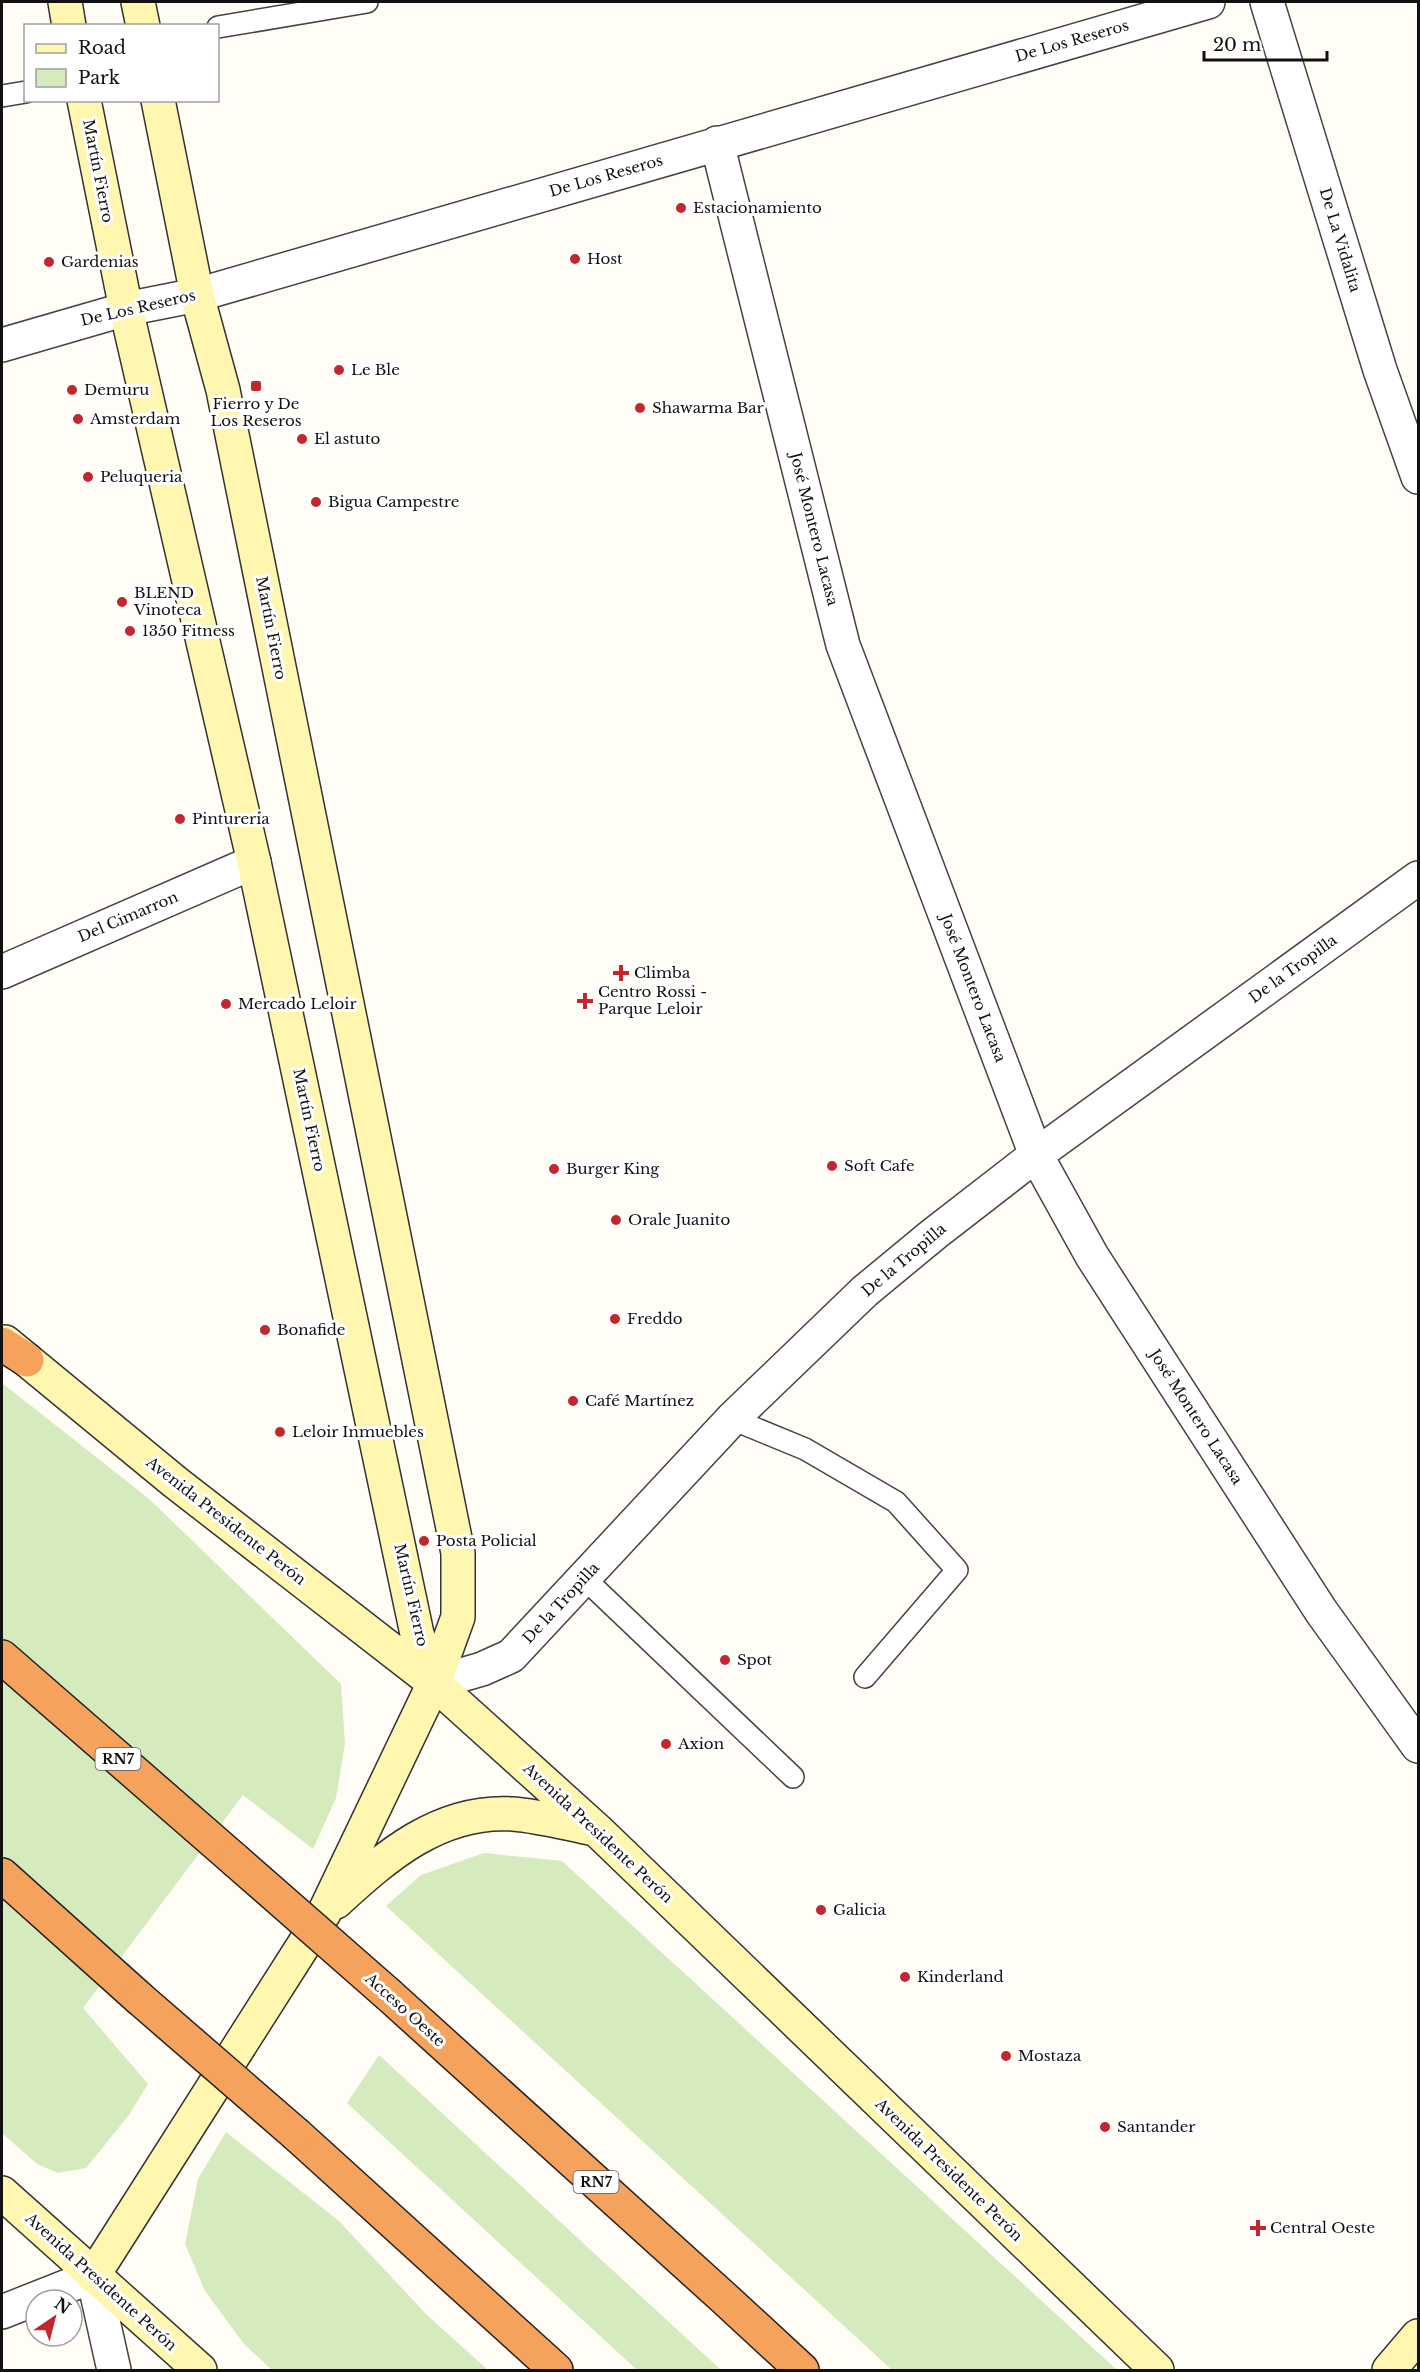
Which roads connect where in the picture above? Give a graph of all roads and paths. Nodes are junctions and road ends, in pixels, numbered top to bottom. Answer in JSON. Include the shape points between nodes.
{"nodes":[{"id":1,"x":64,"y":2,"type":"edge"},
{"id":2,"x":138,"y":2,"type":"edge"},
{"id":3,"x":367,"y":2,"type":"edge"},
{"id":4,"x":1208,"y":2,"type":"edge"},
{"id":5,"x":1267,"y":2,"type":"edge"},
{"id":6,"x":69,"y":24,"type":"edge"},
{"id":7,"x":143,"y":24,"type":"edge"},
{"id":8,"x":219,"y":27,"type":"edge"},
{"id":9,"x":24,"y":92,"type":"edge"},
{"id":10,"x":2,"y":96,"type":"edge"},
{"id":11,"x":84,"y":102,"type":"edge"},
{"id":12,"x":158,"y":102,"type":"edge"},
{"id":13,"x":717,"y":143,"type":"junction"},
{"id":14,"x":196,"y":295,"type":"junction"},
{"id":15,"x":126,"y":309,"type":"junction"},
{"id":16,"x":2,"y":345,"type":"edge"},
{"id":17,"x":1419,"y":477,"type":"edge"},
{"id":18,"x":254,"y":862,"type":"junction"},
{"id":19,"x":1419,"y":878,"type":"edge"},
{"id":20,"x":2,"y":972,"type":"edge"},
{"id":21,"x":1036,"y":1155,"type":"junction"},
{"id":22,"x":2,"y":1339,"type":"edge"},
{"id":23,"x":14,"y":1352,"type":"edge"},
{"id":24,"x":732,"y":1419,"type":"junction"},
{"id":25,"x":585,"y":1579,"type":"junction"},
{"id":26,"x":2,"y":1657,"type":"edge"},
{"id":27,"x":864,"y":1677,"type":"dead end"},
{"id":28,"x":434,"y":1683,"type":"junction"},
{"id":29,"x":1419,"y":1746,"type":"edge"},
{"id":30,"x":793,"y":1777,"type":"dead end"},
{"id":31,"x":597,"y":1830,"type":"junction"},
{"id":32,"x":2,"y":1875,"type":"edge"},
{"id":33,"x":324,"y":1913,"type":"junction"},
{"id":34,"x":2,"y":2193,"type":"edge"},
{"id":35,"x":93,"y":2276,"type":"junction"},
{"id":36,"x":2,"y":2312,"type":"edge"},
{"id":37,"x":1419,"y":2336,"type":"edge"},
{"id":38,"x":114,"y":2370,"type":"edge"},
{"id":39,"x":200,"y":2370,"type":"edge"},
{"id":40,"x":556,"y":2370,"type":"edge"},
{"id":41,"x":802,"y":2370,"type":"edge"},
{"id":42,"x":1157,"y":2370,"type":"edge"},
{"id":43,"x":1389,"y":2370,"type":"edge"}],
"edges":[{"from":1,"to":6,"type":"main road"},
{"from":2,"to":7,"type":"main road"},
{"from":3,"to":8,"type":"lane"},
{"from":4,"to":13,"type":"street","name":"De Los Reseros"},
{"from":5,"to":17,"type":"street","name":"De La Vidalita","via":[[1380,370]]},
{"from":9,"to":10,"type":"lane"},
{"from":11,"to":15,"type":"main road","name":"Martín Fierro"},
{"from":12,"to":14,"type":"main road","name":"Martín Fierro"},
{"from":13,"to":14,"type":"street","name":"De Los Reseros"},
{"from":13,"to":21,"type":"street","name":"José Montero Lacasa","via":[[843,645]]},
{"from":14,"to":15,"type":"street","name":"De Los Reseros"},
{"from":14,"to":28,"type":"main road","name":"Martín Fierro","via":[[223,390],[458,1553],[458,1617]]},
{"from":15,"to":16,"type":"street","name":"De Los Reseros"},
{"from":15,"to":18,"type":"main road","name":"Martín Fierro"},
{"from":18,"to":20,"type":"street","name":"Del Cimarron"},
{"from":18,"to":28,"type":"main road","name":"Martín Fierro","via":[[417,1634]]},
{"from":19,"to":21,"type":"street","name":"De la Tropilla"},
{"from":21,"to":24,"type":"street","name":"De la Tropilla","via":[[865,1291]]},
{"from":21,"to":29,"type":"street","name":"José Montero Lacasa","via":[[1092,1256],[1321,1611]]},
{"from":22,"to":23,"type":"main road","name":"Avenida Presidente Perón"},
{"from":23,"to":28,"type":"main road","name":"Avenida Presidente Perón","via":[[255,1546]]},
{"from":24,"to":25,"type":"street","name":"De la Tropilla"},
{"from":24,"to":27,"type":"lane","via":[[805,1449],[896,1502],[957,1570]]},
{"from":25,"to":28,"type":"street","name":"De la Tropilla","via":[[511,1656]]},
{"from":25,"to":30,"type":"lane"},
{"from":26,"to":41,"type":"highway","name":"Acceso Oeste","number":"RN7","bridge":true,"via":[[389,1995]]},
{"from":28,"to":31,"type":"main road","name":"Avenida Presidente Perón"},
{"from":28,"to":33,"type":"main road"},
{"from":31,"to":33,"type":"main road","via":[[514,1814],[459,1820],[394,1852]]},
{"from":31,"to":42,"type":"main road","name":"Avenida Presidente Perón"},
{"from":32,"to":40,"type":"highway","bridge":true},
{"from":33,"to":35,"type":"main road"},
{"from":34,"to":35,"type":"main road","name":"Avenida Presidente Perón"},
{"from":35,"to":36,"type":"street"},
{"from":35,"to":38,"type":"street"},
{"from":35,"to":39,"type":"main road","name":"Avenida Presidente Perón"},
{"from":37,"to":43,"type":"main road"}]}
